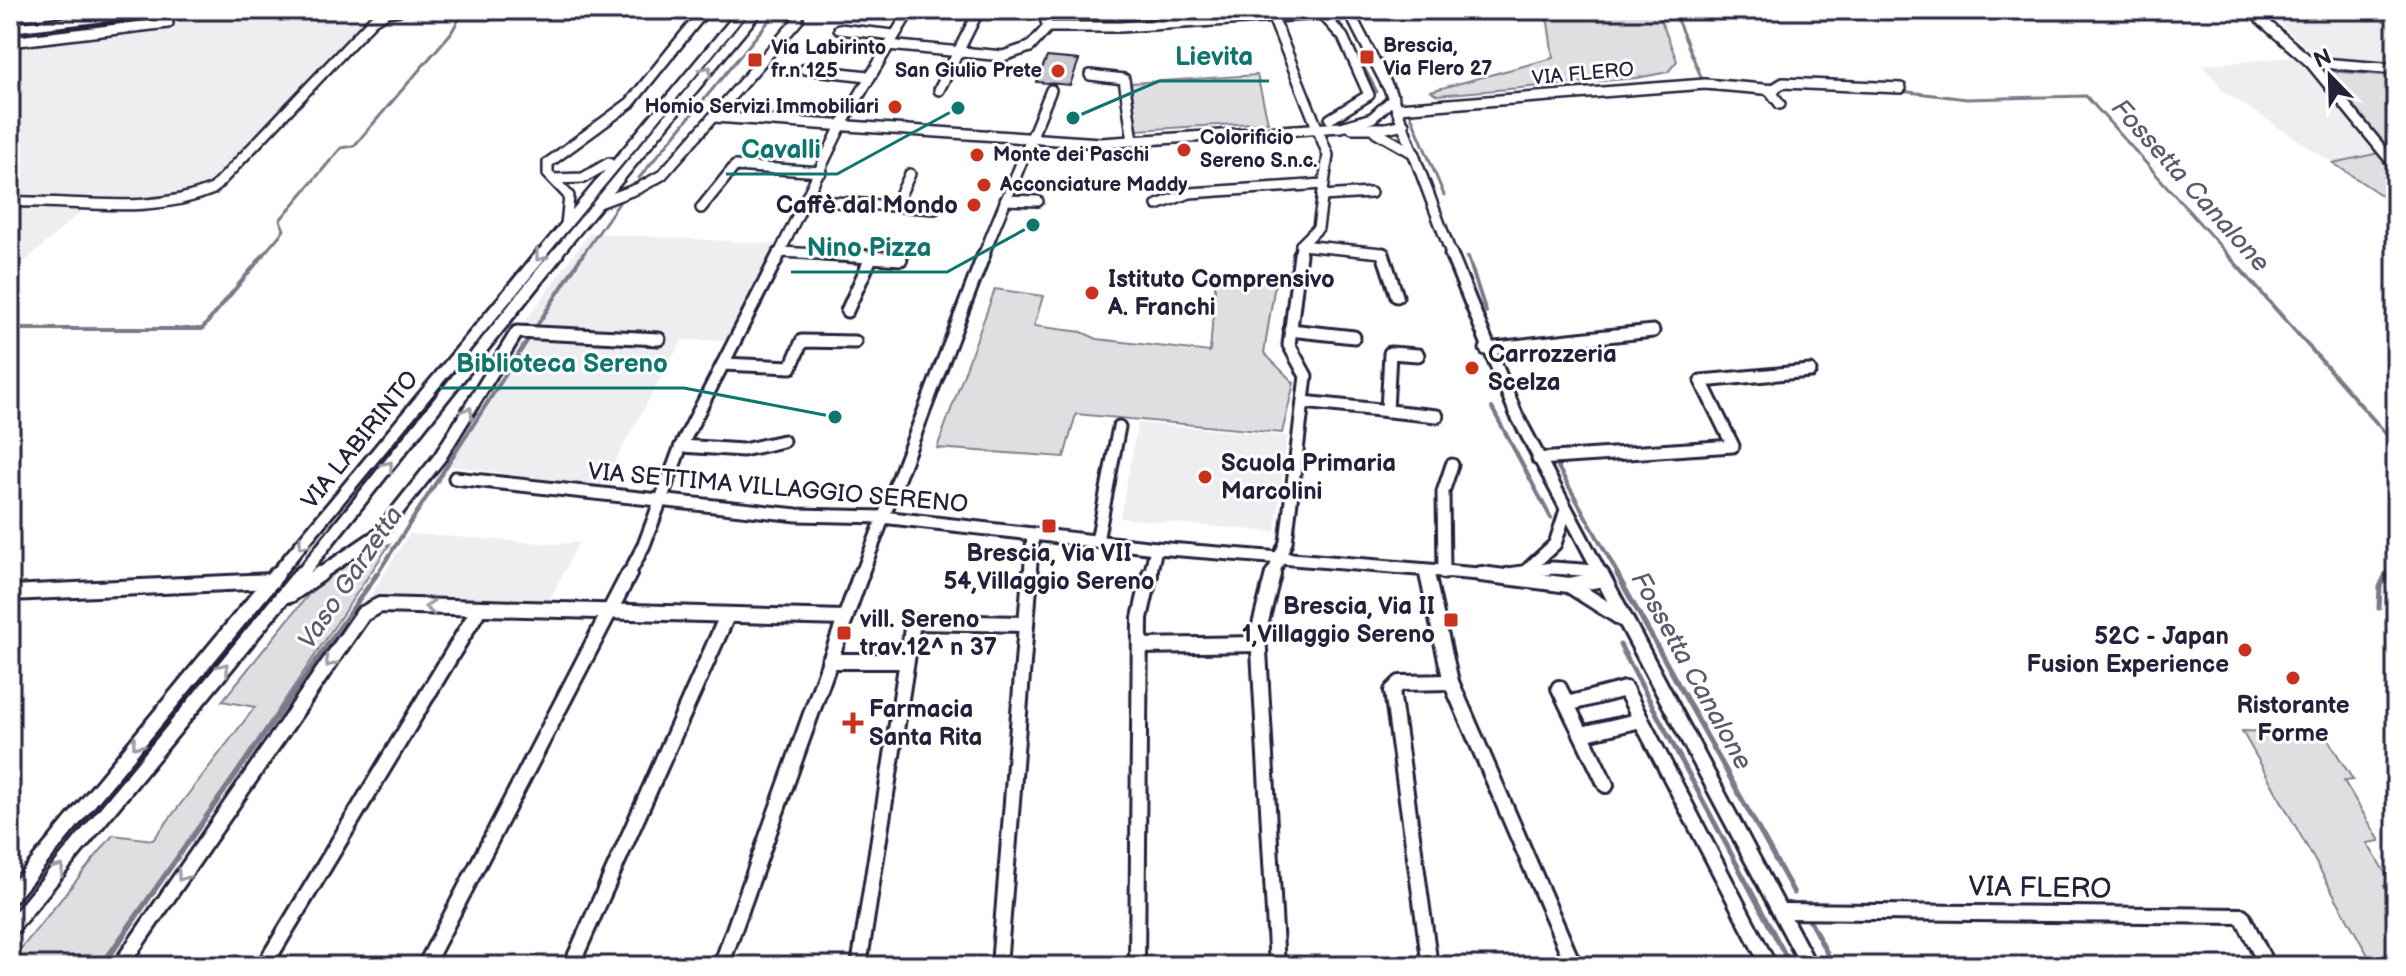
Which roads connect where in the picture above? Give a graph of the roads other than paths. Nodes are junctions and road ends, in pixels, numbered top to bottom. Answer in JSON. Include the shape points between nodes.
{"nodes":[{"id":1,"x":89,"y":10,"type":"edge"},
{"id":2,"x":400,"y":10,"type":"edge"},
{"id":3,"x":705,"y":10,"type":"edge"},
{"id":4,"x":798,"y":10,"type":"edge"},
{"id":5,"x":910,"y":10,"type":"edge"},
{"id":6,"x":979,"y":10,"type":"edge"},
{"id":7,"x":1042,"y":10,"type":"edge"},
{"id":8,"x":1348,"y":10,"type":"edge"},
{"id":9,"x":2250,"y":10,"type":"edge"},
{"id":10,"x":378,"y":12,"type":"edge"},
{"id":11,"x":748,"y":13,"type":"edge"},
{"id":12,"x":1271,"y":13,"type":"edge"},
{"id":13,"x":168,"y":16,"type":"edge"},
{"id":14,"x":10,"y":19,"type":"edge"},
{"id":15,"x":1048,"y":27,"type":"junction"},
{"id":16,"x":10,"y":28,"type":"edge"},
{"id":17,"x":839,"y":29,"type":"dead end"},
{"id":18,"x":891,"y":40,"type":"junction"},
{"id":19,"x":10,"y":42,"type":"edge"},
{"id":20,"x":957,"y":51,"type":"junction"},
{"id":21,"x":2310,"y":62,"type":"junction"},
{"id":22,"x":805,"y":69,"type":"dead end"},
{"id":23,"x":2396,"y":69,"type":"edge"},
{"id":24,"x":1090,"y":75,"type":"dead end"},
{"id":25,"x":868,"y":76,"type":"junction"},
{"id":26,"x":1901,"y":88,"type":"dead end"},
{"id":27,"x":939,"y":90,"type":"dead end"},
{"id":28,"x":1051,"y":90,"type":"dead end"},
{"id":29,"x":1773,"y":91,"type":"junction"},
{"id":30,"x":1396,"y":103,"type":"junction"},
{"id":31,"x":1780,"y":104,"type":"dead end"},
{"id":32,"x":714,"y":117,"type":"junction"},
{"id":33,"x":1330,"y":119,"type":"dead end"},
{"id":34,"x":1404,"y":124,"type":"junction"},
{"id":35,"x":841,"y":126,"type":"junction"},
{"id":36,"x":1363,"y":126,"type":"junction"},
{"id":37,"x":1317,"y":129,"type":"junction"},
{"id":38,"x":1029,"y":138,"type":"junction"},
{"id":39,"x":1133,"y":141,"type":"junction"},
{"id":40,"x":625,"y":153,"type":"junction"},
{"id":41,"x":1416,"y":156,"type":"junction"},
{"id":42,"x":2396,"y":167,"type":"edge"},
{"id":43,"x":821,"y":172,"type":"junction"},
{"id":44,"x":621,"y":174,"type":"junction"},
{"id":45,"x":910,"y":174,"type":"dead end"},
{"id":46,"x":553,"y":179,"type":"junction"},
{"id":47,"x":649,"y":184,"type":"junction"},
{"id":48,"x":1322,"y":190,"type":"junction"},
{"id":49,"x":1371,"y":193,"type":"dead end"},
{"id":50,"x":807,"y":200,"type":"junction"},
{"id":51,"x":1005,"y":200,"type":"junction"},
{"id":52,"x":1038,"y":201,"type":"dead end"},
{"id":53,"x":10,"y":202,"type":"edge"},
{"id":54,"x":597,"y":204,"type":"junction"},
{"id":55,"x":1157,"y":205,"type":"dead end"},
{"id":56,"x":895,"y":206,"type":"junction"},
{"id":57,"x":701,"y":208,"type":"dead end"},
{"id":58,"x":935,"y":209,"type":"dead end"},
{"id":59,"x":566,"y":225,"type":"junction"},
{"id":60,"x":1301,"y":245,"type":"junction"},
{"id":61,"x":780,"y":252,"type":"junction"},
{"id":62,"x":871,"y":258,"type":"junction"},
{"id":63,"x":901,"y":259,"type":"dead end"},
{"id":64,"x":1397,"y":296,"type":"dead end"},
{"id":65,"x":847,"y":311,"type":"dead end"},
{"id":66,"x":506,"y":320,"type":"junction"},
{"id":67,"x":1290,"y":330,"type":"junction"},
{"id":68,"x":1653,"y":331,"type":"dead end"},
{"id":69,"x":525,"y":333,"type":"junction"},
{"id":70,"x":1354,"y":337,"type":"dead end"},
{"id":71,"x":659,"y":339,"type":"dead end"},
{"id":72,"x":855,"y":342,"type":"dead end"},
{"id":73,"x":1486,"y":349,"type":"junction"},
{"id":74,"x":1418,"y":355,"type":"dead end"},
{"id":75,"x":723,"y":364,"type":"junction"},
{"id":76,"x":1810,"y":371,"type":"dead end"},
{"id":77,"x":1303,"y":402,"type":"junction"},
{"id":78,"x":1387,"y":411,"type":"junction"},
{"id":79,"x":1437,"y":416,"type":"dead end"},
{"id":80,"x":1119,"y":427,"type":"dead end"},
{"id":81,"x":783,"y":441,"type":"dead end"},
{"id":82,"x":681,"y":446,"type":"junction"},
{"id":83,"x":1538,"y":459,"type":"junction"},
{"id":84,"x":1452,"y":465,"type":"dead end"},
{"id":85,"x":455,"y":478,"type":"dead end"},
{"id":86,"x":659,"y":501,"type":"junction"},
{"id":87,"x":1566,"y":510,"type":"junction"},
{"id":88,"x":882,"y":517,"type":"junction"},
{"id":89,"x":1033,"y":534,"type":"junction"},
{"id":90,"x":1097,"y":541,"type":"junction"},
{"id":91,"x":1156,"y":548,"type":"junction"},
{"id":92,"x":1279,"y":559,"type":"junction"},
{"id":93,"x":1527,"y":570,"type":"junction"},
{"id":94,"x":1426,"y":571,"type":"junction"},
{"id":95,"x":1444,"y":573,"type":"junction"},
{"id":96,"x":1600,"y":575,"type":"junction"},
{"id":97,"x":1501,"y":576,"type":"junction"},
{"id":98,"x":272,"y":581,"type":"junction"},
{"id":99,"x":1569,"y":585,"type":"junction"},
{"id":100,"x":10,"y":593,"type":"edge"},
{"id":101,"x":277,"y":603,"type":"junction"},
{"id":102,"x":479,"y":609,"type":"junction"},
{"id":103,"x":608,"y":612,"type":"junction"},
{"id":104,"x":727,"y":616,"type":"junction"},
{"id":105,"x":845,"y":618,"type":"junction"},
{"id":106,"x":1626,"y":622,"type":"junction"},
{"id":107,"x":1026,"y":624,"type":"junction"},
{"id":108,"x":1258,"y":644,"type":"junction"},
{"id":109,"x":1140,"y":646,"type":"junction"},
{"id":110,"x":829,"y":661,"type":"junction"},
{"id":111,"x":906,"y":661,"type":"junction"},
{"id":112,"x":1451,"y":682,"type":"junction"},
{"id":113,"x":1559,"y":688,"type":"dead end"},
{"id":114,"x":1567,"y":704,"type":"junction"},
{"id":115,"x":1641,"y":720,"type":"junction"},
{"id":116,"x":1582,"y":734,"type":"junction"},
{"id":117,"x":1606,"y":785,"type":"dead end"},
{"id":118,"x":10,"y":897,"type":"edge"},
{"id":119,"x":1781,"y":911,"type":"junction"},
{"id":120,"x":10,"y":929,"type":"edge"},
{"id":121,"x":120,"y":966,"type":"edge"},
{"id":122,"x":264,"y":966,"type":"edge"},
{"id":123,"x":425,"y":966,"type":"edge"},
{"id":124,"x":571,"y":966,"type":"edge"},
{"id":125,"x":721,"y":966,"type":"edge"},
{"id":126,"x":859,"y":966,"type":"edge"},
{"id":127,"x":999,"y":966,"type":"edge"},
{"id":128,"x":1137,"y":966,"type":"edge"},
{"id":129,"x":1277,"y":966,"type":"edge"},
{"id":130,"x":1430,"y":966,"type":"edge"},
{"id":131,"x":1574,"y":966,"type":"edge"},
{"id":132,"x":1769,"y":966,"type":"edge"},
{"id":133,"x":1809,"y":966,"type":"edge"},
{"id":134,"x":2267,"y":966,"type":"edge"}],
"edges":[{"from":1,"to":14,"type":"highway"},
{"from":2,"to":10,"type":"street"},
{"from":3,"to":46,"type":"street","via":[[630,103],[553,157],[546,169]]},
{"from":4,"to":32,"type":"street","via":[[798,20]]},
{"from":5,"to":18,"type":"street"},
{"from":6,"to":20,"type":"street"},
{"from":7,"to":15,"type":"street"},
{"from":8,"to":30,"type":"street"},
{"from":9,"to":21,"type":"street"},
{"from":10,"to":53,"type":"street","via":[[200,197],[166,204]]},
{"from":11,"to":40,"type":"street","name":"VIA LABIRINTO"},
{"from":44,"to":11,"type":"street","name":"VIA LABIRINTO","one_way":true},
{"from":12,"to":15,"type":"street","via":[[1120,27]]},
{"from":12,"to":33,"type":"street","via":[[1329,16],[1349,49],[1369,95]]},
{"from":12,"to":37,"type":"street"},
{"from":13,"to":16,"type":"highway"},
{"from":13,"to":19,"type":"street"},
{"from":15,"to":20,"type":"street","via":[[1016,54]]},
{"from":17,"to":18,"type":"street"},
{"from":18,"to":20,"type":"street"},
{"from":18,"to":25,"type":"street"},
{"from":20,"to":27,"type":"street"},
{"from":21,"to":23,"type":"street"},
{"from":21,"to":42,"type":"street"},
{"from":22,"to":25,"type":"street"},
{"from":24,"to":39,"type":"street","via":[[1124,79]]},
{"from":25,"to":35,"type":"street"},
{"from":26,"to":29,"type":"street","name":"VIA FLERO","via":[[1783,83]]},
{"from":28,"to":38,"type":"street"},
{"from":29,"to":30,"type":"street","name":"VIA FLERO","via":[[1705,84]]},
{"from":29,"to":31,"type":"street"},
{"from":30,"to":34,"type":"street"},
{"from":30,"to":36,"type":"street"},
{"from":32,"to":35,"type":"street"},
{"from":32,"to":47,"type":"street"},
{"from":34,"to":36,"type":"street"},
{"from":34,"to":41,"type":"street"},
{"from":35,"to":38,"type":"street"},
{"from":35,"to":43,"type":"street"},
{"from":36,"to":37,"type":"street"},
{"from":36,"to":41,"type":"street","via":[[1389,136]]},
{"from":37,"to":39,"type":"street"},
{"from":37,"to":48,"type":"street","via":[[1328,155]]},
{"from":38,"to":39,"type":"street"},
{"from":38,"to":51,"type":"street"},
{"from":40,"to":46,"type":"street","via":[[591,176]]},
{"from":40,"to":59,"type":"street","name":"VIA LABIRINTO"},
{"from":41,"to":73,"type":"street"},
{"from":43,"to":50,"type":"street"},
{"from":43,"to":57,"type":"street","via":[[735,166]]},
{"from":44,"to":47,"type":"street","via":[[631,184]]},
{"from":44,"to":54,"type":"street","name":"VIA LABIRINTO"},
{"from":45,"to":56,"type":"street"},
{"from":46,"to":59,"type":"street","via":[[569,196]]},
{"from":47,"to":54,"type":"street"},
{"from":48,"to":49,"type":"street"},
{"from":48,"to":55,"type":"street","via":[[1190,193]]},
{"from":48,"to":60,"type":"street","via":[[1318,228]]},
{"from":50,"to":56,"type":"street"},
{"from":50,"to":61,"type":"street"},
{"from":51,"to":52,"type":"street"},
{"from":51,"to":88,"type":"street"},
{"from":54,"to":66,"type":"street","name":"VIA LABIRINTO"},
{"from":56,"to":58,"type":"street"},
{"from":59,"to":98,"type":"street","name":"VIA LABIRINTO","one_way":true},
{"from":60,"to":64,"type":"street","via":[[1382,253]]},
{"from":60,"to":67,"type":"street"},
{"from":61,"to":62,"type":"street"},
{"from":61,"to":75,"type":"street"},
{"from":62,"to":63,"type":"street"},
{"from":62,"to":65,"type":"street"},
{"from":66,"to":69,"type":"street"},
{"from":101,"to":66,"type":"street","name":"VIA LABIRINTO","one_way":true},
{"from":67,"to":70,"type":"street"},
{"from":67,"to":77,"type":"street","via":[[1289,345],[1306,376]]},
{"from":68,"to":73,"type":"street"},
{"from":69,"to":71,"type":"street"},
{"from":101,"to":69,"type":"street","one_way":true,"via":[[379,534],[440,457]]},
{"from":72,"to":75,"type":"street","via":[[802,341],[791,367]]},
{"from":73,"to":83,"type":"street"},
{"from":74,"to":78,"type":"street","via":[[1390,353]]},
{"from":75,"to":82,"type":"street"},
{"from":76,"to":83,"type":"street","via":[[1701,381],[1733,446]]},
{"from":77,"to":78,"type":"street"},
{"from":77,"to":92,"type":"street","via":[[1286,542]]},
{"from":78,"to":79,"type":"street"},
{"from":80,"to":90,"type":"street"},
{"from":81,"to":82,"type":"street","via":[[743,450]]},
{"from":82,"to":86,"type":"street"},
{"from":83,"to":87,"type":"street"},
{"from":84,"to":95,"type":"street","via":[[1443,492]]},
{"from":85,"to":86,"type":"street","name":"VIA SETTIMA VILLAGGIO SERENO"},
{"from":86,"to":88,"type":"street","name":"VIA SETTIMA VILLAGGIO SERENO","via":[[797,515]]},
{"from":86,"to":103,"type":"street","via":[[644,545]]},
{"from":87,"to":93,"type":"street","name":"VIA SETTIMA VILLAGGIO SERENO","via":[[1561,537],[1548,556]]},
{"from":87,"to":96,"type":"street"},
{"from":88,"to":89,"type":"street","name":"VIA SETTIMA VILLAGGIO SERENO"},
{"from":88,"to":105,"type":"street"},
{"from":89,"to":90,"type":"street","name":"VIA SETTIMA VILLAGGIO SERENO"},
{"from":89,"to":107,"type":"street"},
{"from":90,"to":91,"type":"street","name":"VIA SETTIMA VILLAGGIO SERENO"},
{"from":91,"to":92,"type":"street","name":"VIA SETTIMA VILLAGGIO SERENO"},
{"from":91,"to":109,"type":"street","via":[[1140,618]]},
{"from":92,"to":94,"type":"street","name":"VIA SETTIMA VILLAGGIO SERENO"},
{"from":92,"to":108,"type":"street"},
{"from":93,"to":96,"type":"street","name":"VIA SETTIMA VILLAGGIO SERENO","via":[[1576,567]]},
{"from":93,"to":97,"type":"street","name":"VIA SETTIMA VILLAGGIO SERENO"},
{"from":94,"to":95,"type":"street","name":"VIA SETTIMA VILLAGGIO SERENO"},
{"from":94,"to":112,"type":"street"},
{"from":95,"to":97,"type":"street","name":"VIA SETTIMA VILLAGGIO SERENO"},
{"from":96,"to":99,"type":"street","name":"VIA SETTIMA VILLAGGIO SERENO"},
{"from":96,"to":106,"type":"street"},
{"from":97,"to":99,"type":"street","name":"VIA SETTIMA VILLAGGIO SERENO"},
{"from":98,"to":100,"type":"street"},
{"from":98,"to":118,"type":"street","name":"VIA LABIRINTO","one_way":true},
{"from":99,"to":106,"type":"street","name":"VIA SETTIMA VILLAGGIO SERENO"},
{"from":120,"to":101,"type":"street","name":"VIA LABIRINTO","one_way":true},
{"from":102,"to":103,"type":"street"},
{"from":102,"to":121,"type":"street","one_way":true,"via":[[380,605],[363,614]]},
{"from":102,"to":122,"type":"street"},
{"from":103,"to":104,"type":"street"},
{"from":103,"to":123,"type":"street"},
{"from":104,"to":105,"type":"street"},
{"from":104,"to":124,"type":"street"},
{"from":105,"to":110,"type":"street"},
{"from":106,"to":119,"type":"street"},
{"from":107,"to":111,"type":"street","via":[[913,622]]},
{"from":107,"to":127,"type":"street"},
{"from":108,"to":109,"type":"street"},
{"from":108,"to":129,"type":"street"},
{"from":109,"to":128,"type":"street"},
{"from":110,"to":111,"type":"street"},
{"from":110,"to":125,"type":"street"},
{"from":111,"to":126,"type":"street"},
{"from":112,"to":130,"type":"street","via":[[1400,683],[1392,691]]},
{"from":112,"to":131,"type":"street"},
{"from":113,"to":114,"type":"street"},
{"from":114,"to":115,"type":"street","via":[[1625,689]]},
{"from":114,"to":116,"type":"street"},
{"from":115,"to":116,"type":"street"},
{"from":115,"to":132,"type":"street"},
{"from":116,"to":117,"type":"street"},
{"from":119,"to":133,"type":"street"},
{"from":119,"to":134,"type":"street","name":"VIA FLERO","via":[[2242,916]]}]}
